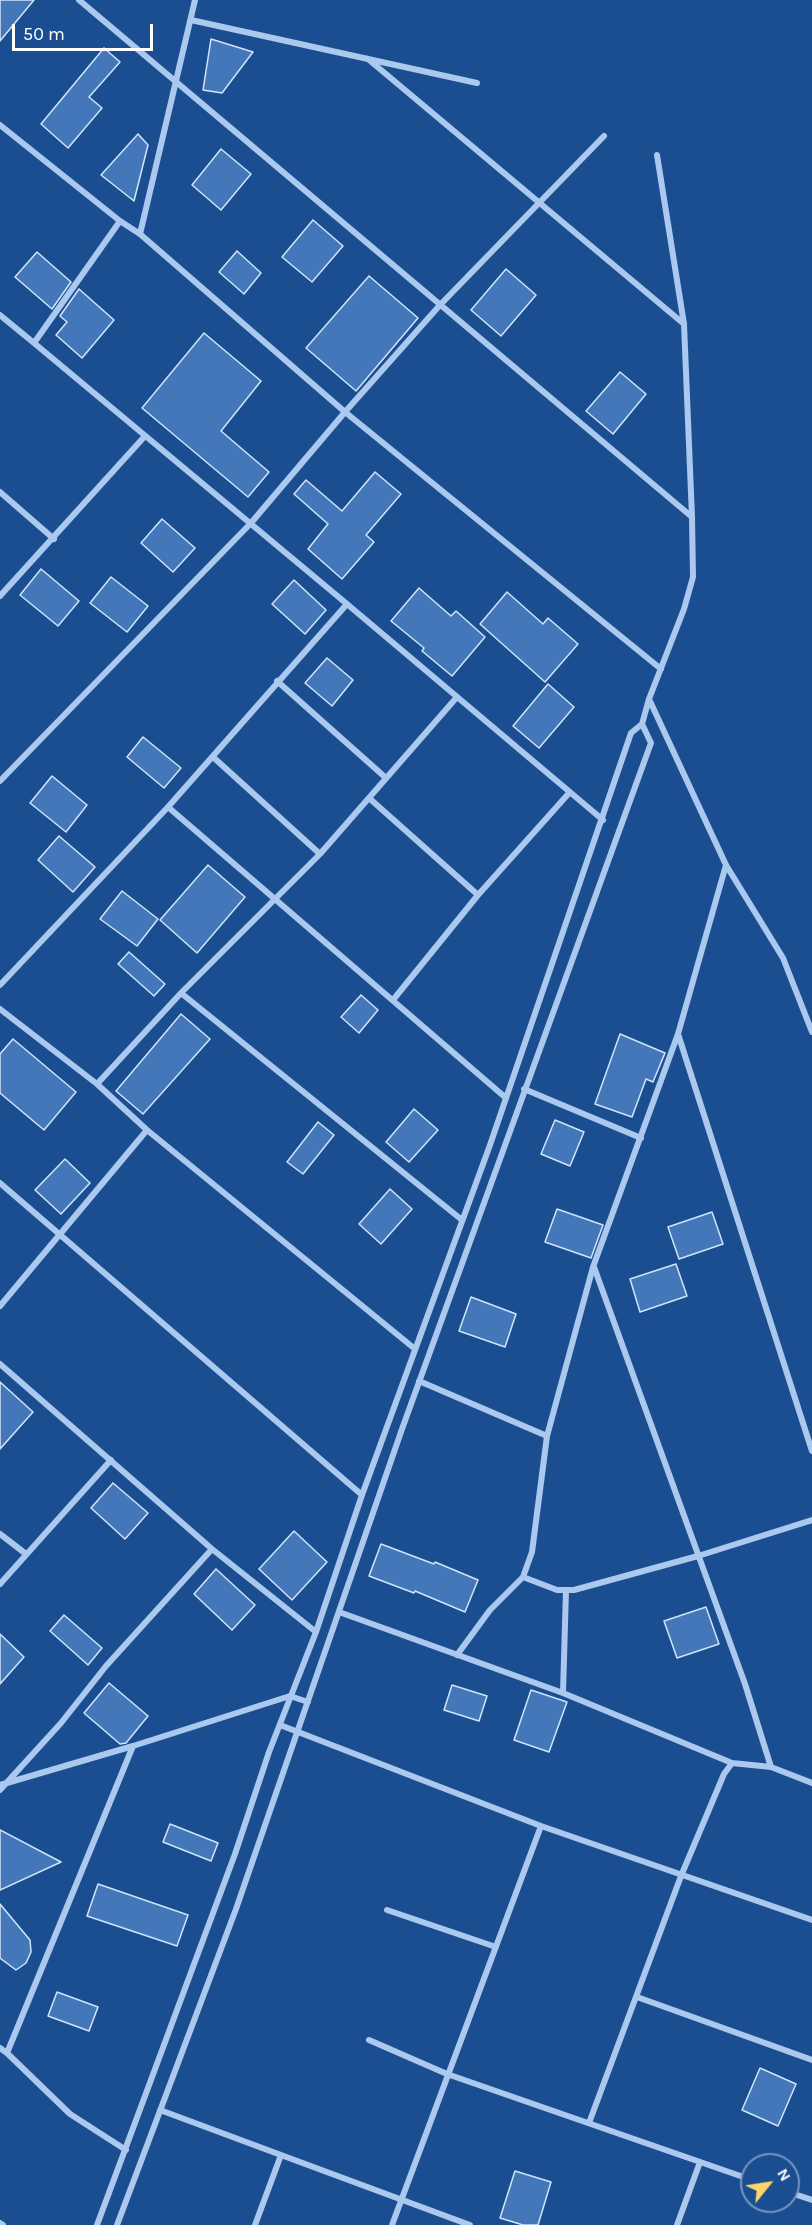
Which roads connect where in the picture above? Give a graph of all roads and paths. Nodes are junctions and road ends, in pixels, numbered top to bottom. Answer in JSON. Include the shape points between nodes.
{"nodes":[{"id":1,"x":79,"y":0,"type":"edge"},
{"id":2,"x":195,"y":0,"type":"edge"},
{"id":3,"x":191,"y":20,"type":"junction"},
{"id":4,"x":368,"y":59,"type":"junction"},
{"id":5,"x":177,"y":82,"type":"junction"},
{"id":6,"x":477,"y":83,"type":"dead end"},
{"id":7,"x":0,"y":125,"type":"edge"},
{"id":8,"x":604,"y":136,"type":"dead end"},
{"id":9,"x":657,"y":155,"type":"dead end"},
{"id":10,"x":540,"y":201,"type":"junction"},
{"id":11,"x":120,"y":221,"type":"junction"},
{"id":12,"x":140,"y":234,"type":"junction"},
{"id":13,"x":440,"y":305,"type":"junction"},
{"id":14,"x":0,"y":315,"type":"edge"},
{"id":15,"x":684,"y":324,"type":"junction"},
{"id":16,"x":34,"y":343,"type":"junction"},
{"id":17,"x":345,"y":412,"type":"junction"},
{"id":18,"x":145,"y":436,"type":"junction"},
{"id":19,"x":0,"y":492,"type":"edge"},
{"id":20,"x":692,"y":517,"type":"junction"},
{"id":21,"x":251,"y":523,"type":"junction"},
{"id":22,"x":54,"y":539,"type":"junction"},
{"id":23,"x":0,"y":596,"type":"edge"},
{"id":24,"x":347,"y":604,"type":"junction"},
{"id":25,"x":660,"y":669,"type":"junction"},
{"id":26,"x":277,"y":681,"type":"junction"},
{"id":27,"x":457,"y":697,"type":"junction"},
{"id":28,"x":649,"y":699,"type":"junction"},
{"id":29,"x":642,"y":724,"type":"junction"},
{"id":30,"x":213,"y":757,"type":"junction"},
{"id":31,"x":386,"y":778,"type":"junction"},
{"id":32,"x":0,"y":781,"type":"edge"},
{"id":33,"x":570,"y":792,"type":"junction"},
{"id":34,"x":369,"y":798,"type":"junction"},
{"id":35,"x":168,"y":807,"type":"junction"},
{"id":36,"x":603,"y":820,"type":"junction"},
{"id":37,"x":320,"y":854,"type":"junction"},
{"id":38,"x":726,"y":865,"type":"junction"},
{"id":39,"x":478,"y":895,"type":"junction"},
{"id":40,"x":274,"y":900,"type":"junction"},
{"id":41,"x":0,"y":985,"type":"edge"},
{"id":42,"x":181,"y":993,"type":"junction"},
{"id":43,"x":393,"y":1000,"type":"junction"},
{"id":44,"x":0,"y":1009,"type":"edge"},
{"id":45,"x":812,"y":1032,"type":"edge"},
{"id":46,"x":678,"y":1034,"type":"junction"},
{"id":47,"x":97,"y":1084,"type":"junction"},
{"id":48,"x":524,"y":1089,"type":"junction"},
{"id":49,"x":506,"y":1098,"type":"junction"},
{"id":50,"x":147,"y":1130,"type":"junction"},
{"id":51,"x":641,"y":1138,"type":"junction"},
{"id":52,"x":0,"y":1183,"type":"edge"},
{"id":53,"x":462,"y":1220,"type":"junction"},
{"id":54,"x":60,"y":1235,"type":"junction"},
{"id":55,"x":593,"y":1267,"type":"junction"},
{"id":56,"x":0,"y":1306,"type":"edge"},
{"id":57,"x":415,"y":1349,"type":"junction"},
{"id":58,"x":0,"y":1364,"type":"edge"},
{"id":59,"x":419,"y":1381,"type":"junction"},
{"id":60,"x":547,"y":1436,"type":"junction"},
{"id":61,"x":812,"y":1451,"type":"edge"},
{"id":62,"x":111,"y":1460,"type":"junction"},
{"id":63,"x":362,"y":1495,"type":"junction"},
{"id":64,"x":812,"y":1520,"type":"edge"},
{"id":65,"x":0,"y":1534,"type":"edge"},
{"id":66,"x":212,"y":1549,"type":"junction"},
{"id":67,"x":26,"y":1554,"type":"junction"},
{"id":68,"x":698,"y":1556,"type":"junction"},
{"id":69,"x":523,"y":1577,"type":"junction"},
{"id":70,"x":0,"y":1584,"type":"edge"},
{"id":71,"x":566,"y":1590,"type":"junction"},
{"id":72,"x":339,"y":1612,"type":"junction"},
{"id":73,"x":316,"y":1632,"type":"junction"},
{"id":74,"x":456,"y":1655,"type":"junction"},
{"id":75,"x":563,"y":1693,"type":"junction"},
{"id":76,"x":290,"y":1696,"type":"junction"},
{"id":77,"x":308,"y":1702,"type":"junction"},
{"id":78,"x":280,"y":1725,"type":"junction"},
{"id":79,"x":297,"y":1731,"type":"junction"},
{"id":80,"x":133,"y":1746,"type":"junction"},
{"id":81,"x":732,"y":1764,"type":"junction"},
{"id":82,"x":771,"y":1767,"type":"junction"},
{"id":83,"x":7,"y":1782,"type":"junction"},
{"id":84,"x":812,"y":1783,"type":"edge"},
{"id":85,"x":0,"y":1785,"type":"edge"},
{"id":86,"x":0,"y":1790,"type":"edge"},
{"id":87,"x":541,"y":1826,"type":"junction"},
{"id":88,"x":681,"y":1876,"type":"junction"},
{"id":89,"x":387,"y":1910,"type":"dead end"},
{"id":90,"x":812,"y":1920,"type":"edge"},
{"id":91,"x":495,"y":1947,"type":"junction"},
{"id":92,"x":637,"y":1996,"type":"junction"},
{"id":93,"x":369,"y":2040,"type":"dead end"},
{"id":94,"x":0,"y":2048,"type":"edge"},
{"id":95,"x":7,"y":2054,"type":"junction"},
{"id":96,"x":812,"y":2060,"type":"edge"},
{"id":97,"x":447,"y":2074,"type":"junction"},
{"id":98,"x":160,"y":2109,"type":"junction"},
{"id":99,"x":589,"y":2123,"type":"junction"},
{"id":100,"x":126,"y":2151,"type":"junction"},
{"id":101,"x":280,"y":2155,"type":"junction"},
{"id":102,"x":700,"y":2162,"type":"junction"},
{"id":103,"x":740,"y":2176,"type":"edge"},
{"id":104,"x":400,"y":2200,"type":"junction"},
{"id":105,"x":97,"y":2225,"type":"edge"},
{"id":106,"x":117,"y":2225,"type":"edge"},
{"id":107,"x":255,"y":2225,"type":"edge"},
{"id":108,"x":392,"y":2225,"type":"edge"},
{"id":109,"x":470,"y":2225,"type":"edge"},
{"id":110,"x":677,"y":2225,"type":"edge"}],
"edges":[{"from":1,"to":5,"type":"street"},
{"from":2,"to":3,"type":"street"},
{"from":3,"to":4,"type":"street"},
{"from":3,"to":5,"type":"street"},
{"from":4,"to":6,"type":"street"},
{"from":4,"to":10,"type":"street"},
{"from":5,"to":12,"type":"street"},
{"from":5,"to":13,"type":"street"},
{"from":7,"to":11,"type":"street"},
{"from":8,"to":10,"type":"street"},
{"from":9,"to":15,"type":"street"},
{"from":10,"to":13,"type":"street"},
{"from":10,"to":15,"type":"street"},
{"from":11,"to":12,"type":"street"},
{"from":11,"to":16,"type":"street"},
{"from":12,"to":17,"type":"street"},
{"from":13,"to":17,"type":"street"},
{"from":13,"to":20,"type":"street"},
{"from":14,"to":16,"type":"street"},
{"from":15,"to":20,"type":"street"},
{"from":16,"to":18,"type":"street"},
{"from":17,"to":21,"type":"street"},
{"from":17,"to":25,"type":"street"},
{"from":18,"to":21,"type":"street"},
{"from":18,"to":22,"type":"street"},
{"from":19,"to":22,"type":"street"},
{"from":20,"to":25,"type":"street","via":[[693,578]]},
{"from":21,"to":24,"type":"street"},
{"from":21,"to":32,"type":"street"},
{"from":22,"to":23,"type":"street"},
{"from":24,"to":26,"type":"street"},
{"from":24,"to":27,"type":"street"},
{"from":25,"to":28,"type":"street"},
{"from":26,"to":30,"type":"street"},
{"from":26,"to":31,"type":"street"},
{"from":27,"to":31,"type":"street"},
{"from":27,"to":33,"type":"street"},
{"from":28,"to":29,"type":"street"},
{"from":28,"to":38,"type":"street"},
{"from":29,"to":36,"type":"street","via":[[631,733]]},
{"from":29,"to":48,"type":"street","via":[[651,743]]},
{"from":30,"to":35,"type":"street"},
{"from":30,"to":37,"type":"street"},
{"from":31,"to":34,"type":"street"},
{"from":33,"to":36,"type":"street"},
{"from":33,"to":39,"type":"street"},
{"from":34,"to":37,"type":"street"},
{"from":34,"to":39,"type":"street"},
{"from":35,"to":40,"type":"street"},
{"from":35,"to":41,"type":"street"},
{"from":36,"to":49,"type":"street"},
{"from":37,"to":40,"type":"street"},
{"from":38,"to":45,"type":"street","via":[[783,958]]},
{"from":38,"to":46,"type":"street"},
{"from":39,"to":43,"type":"street"},
{"from":40,"to":42,"type":"street"},
{"from":40,"to":43,"type":"street"},
{"from":42,"to":47,"type":"street"},
{"from":42,"to":53,"type":"street"},
{"from":43,"to":49,"type":"street"},
{"from":44,"to":47,"type":"street"},
{"from":46,"to":51,"type":"street"},
{"from":46,"to":61,"type":"street"},
{"from":47,"to":50,"type":"street"},
{"from":48,"to":51,"type":"street"},
{"from":48,"to":59,"type":"street"},
{"from":49,"to":53,"type":"street"},
{"from":50,"to":54,"type":"street"},
{"from":50,"to":57,"type":"street"},
{"from":51,"to":55,"type":"street"},
{"from":52,"to":54,"type":"street"},
{"from":53,"to":57,"type":"street"},
{"from":54,"to":56,"type":"street"},
{"from":54,"to":63,"type":"street"},
{"from":55,"to":60,"type":"street"},
{"from":55,"to":68,"type":"street"},
{"from":57,"to":63,"type":"street"},
{"from":58,"to":62,"type":"street"},
{"from":59,"to":60,"type":"street"},
{"from":59,"to":72,"type":"street"},
{"from":60,"to":69,"type":"street","via":[[532,1552]]},
{"from":62,"to":66,"type":"street"},
{"from":62,"to":67,"type":"street"},
{"from":63,"to":73,"type":"street"},
{"from":64,"to":68,"type":"street"},
{"from":65,"to":67,"type":"street"},
{"from":66,"to":73,"type":"street"},
{"from":66,"to":83,"type":"street"},
{"from":67,"to":70,"type":"street"},
{"from":68,"to":71,"type":"street"},
{"from":68,"to":82,"type":"street"},
{"from":69,"to":71,"type":"street"},
{"from":69,"to":74,"type":"street","via":[[490,1610]]},
{"from":71,"to":75,"type":"street"},
{"from":72,"to":74,"type":"street"},
{"from":72,"to":77,"type":"street"},
{"from":73,"to":76,"type":"street"},
{"from":74,"to":75,"type":"street"},
{"from":75,"to":81,"type":"street"},
{"from":76,"to":77,"type":"street"},
{"from":76,"to":78,"type":"street"},
{"from":76,"to":80,"type":"street"},
{"from":77,"to":79,"type":"street"},
{"from":78,"to":79,"type":"street"},
{"from":78,"to":100,"type":"street"},
{"from":79,"to":87,"type":"street"},
{"from":79,"to":98,"type":"street","via":[[236,1909]]},
{"from":80,"to":83,"type":"street"},
{"from":80,"to":95,"type":"street"},
{"from":81,"to":82,"type":"street"},
{"from":81,"to":88,"type":"street","via":[[724,1774]]},
{"from":82,"to":84,"type":"street"},
{"from":83,"to":85,"type":"street"},
{"from":83,"to":86,"type":"street"},
{"from":87,"to":88,"type":"street"},
{"from":87,"to":91,"type":"street"},
{"from":88,"to":90,"type":"street"},
{"from":88,"to":92,"type":"street"},
{"from":89,"to":91,"type":"street"},
{"from":91,"to":97,"type":"street"},
{"from":92,"to":96,"type":"street"},
{"from":92,"to":99,"type":"street"},
{"from":93,"to":97,"type":"street"},
{"from":94,"to":95,"type":"street"},
{"from":95,"to":100,"type":"street","via":[[70,2115]]},
{"from":97,"to":99,"type":"street"},
{"from":97,"to":104,"type":"street"},
{"from":98,"to":101,"type":"street"},
{"from":98,"to":106,"type":"street"},
{"from":99,"to":102,"type":"street"},
{"from":100,"to":105,"type":"street"},
{"from":101,"to":104,"type":"street"},
{"from":101,"to":107,"type":"street"},
{"from":102,"to":103,"type":"street"},
{"from":102,"to":110,"type":"street"},
{"from":104,"to":108,"type":"street"},
{"from":104,"to":109,"type":"street"}]}
